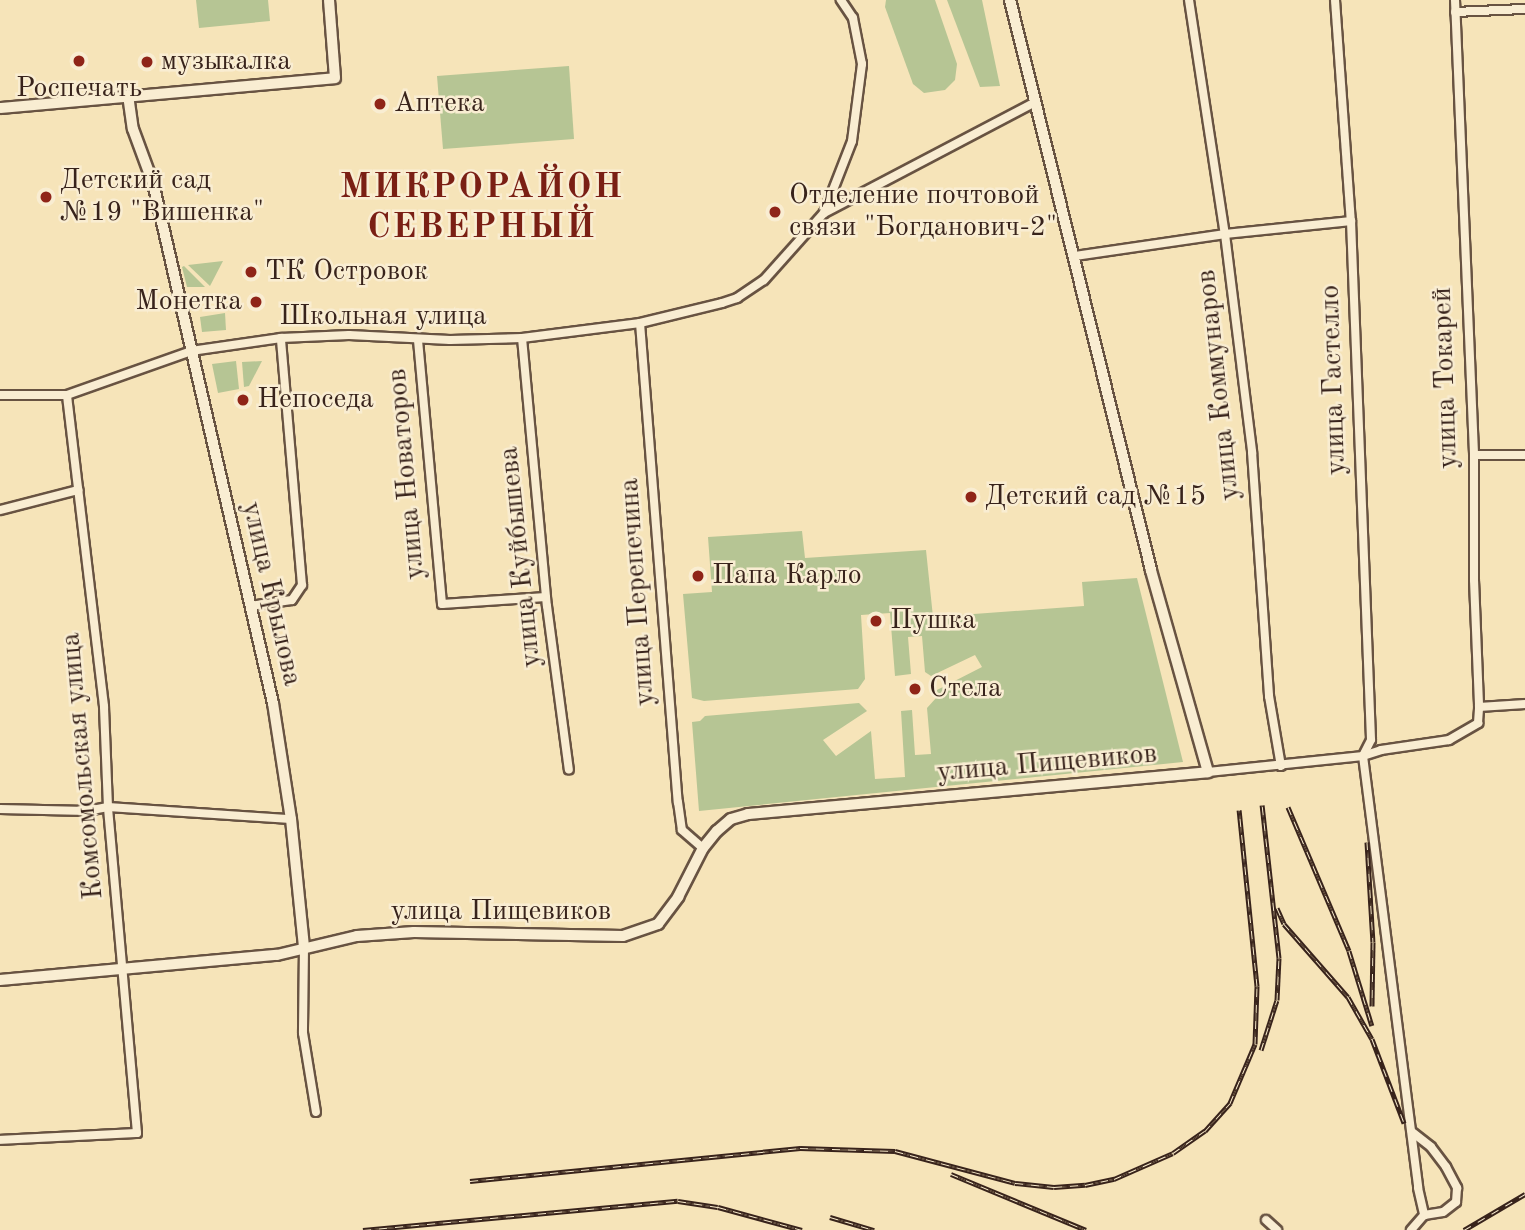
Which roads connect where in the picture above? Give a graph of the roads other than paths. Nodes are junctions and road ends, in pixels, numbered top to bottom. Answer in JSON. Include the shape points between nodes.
{"nodes":[{"id":1,"x":329,"y":0,"type":"edge"},
{"id":2,"x":841,"y":0,"type":"edge"},
{"id":3,"x":1010,"y":0,"type":"edge"},
{"id":4,"x":1188,"y":0,"type":"edge"},
{"id":5,"x":1335,"y":0,"type":"edge"},
{"id":6,"x":1455,"y":0,"type":"edge"},
{"id":7,"x":1525,"y":9,"type":"edge"},
{"id":8,"x":1455,"y":12,"type":"junction"},
{"id":9,"x":128,"y":95,"type":"junction"},
{"id":10,"x":1035,"y":102,"type":"junction"},
{"id":11,"x":0,"y":108,"type":"edge"},
{"id":12,"x":824,"y":213,"type":"junction"},
{"id":13,"x":1351,"y":221,"type":"junction"},
{"id":14,"x":1225,"y":234,"type":"junction"},
{"id":15,"x":1075,"y":256,"type":"junction"},
{"id":16,"x":640,"y":323,"type":"junction"},
{"id":17,"x":281,"y":338,"type":"junction"},
{"id":18,"x":522,"y":338,"type":"junction"},
{"id":19,"x":418,"y":340,"type":"junction"},
{"id":20,"x":191,"y":351,"type":"junction"},
{"id":21,"x":0,"y":395,"type":"edge"},
{"id":22,"x":67,"y":395,"type":"junction"},
{"id":23,"x":1474,"y":455,"type":"junction"},
{"id":24,"x":1525,"y":455,"type":"edge"},
{"id":25,"x":78,"y":490,"type":"junction"},
{"id":26,"x":0,"y":510,"type":"edge"},
{"id":27,"x":546,"y":597,"type":"junction"},
{"id":28,"x":250,"y":606,"type":"junction"},
{"id":29,"x":1525,"y":704,"type":"edge"},
{"id":30,"x":1479,"y":707,"type":"junction"},
{"id":31,"x":1363,"y":756,"type":"junction"},
{"id":32,"x":1281,"y":766,"type":"junction"},
{"id":33,"x":569,"y":770,"type":"dead end"},
{"id":34,"x":1209,"y":772,"type":"junction"},
{"id":35,"x":108,"y":807,"type":"junction"},
{"id":36,"x":0,"y":809,"type":"edge"},
{"id":37,"x":291,"y":819,"type":"junction"},
{"id":38,"x":703,"y":848,"type":"junction"},
{"id":39,"x":304,"y":947,"type":"junction"},
{"id":40,"x":123,"y":968,"type":"junction"},
{"id":41,"x":0,"y":980,"type":"edge"},
{"id":42,"x":316,"y":1112,"type":"dead end"},
{"id":43,"x":1412,"y":1132,"type":"junction"},
{"id":44,"x":0,"y":1140,"type":"edge"},
{"id":45,"x":1424,"y":1215,"type":"junction"},
{"id":46,"x":1266,"y":1220,"type":"dead end"},
{"id":47,"x":1277,"y":1230,"type":"edge"},
{"id":48,"x":1411,"y":1230,"type":"edge"}],
"edges":[{"from":1,"to":9,"type":"main road","via":[[335,78]]},
{"from":2,"to":12,"type":"street","via":[[853,18],[862,64],[852,141]]},
{"from":3,"to":10,"type":"main road"},
{"from":4,"to":14,"type":"street","name":"улица Коммунаров"},
{"from":5,"to":13,"type":"street","name":"улица Гастелло"},
{"from":6,"to":8,"type":"street","name":"улица Токарей"},
{"from":7,"to":8,"type":"street"},
{"from":8,"to":23,"type":"street","name":"улица Токарей"},
{"from":9,"to":11,"type":"main road"},
{"from":9,"to":20,"type":"main road","name":"улица Крылова"},
{"from":10,"to":12,"type":"street"},
{"from":10,"to":15,"type":"main road"},
{"from":12,"to":16,"type":"street","name":"Школьная улица","via":[[750,291],[722,303]]},
{"from":13,"to":14,"type":"street"},
{"from":13,"to":31,"type":"street","name":"улица Гастелло","via":[[1371,740]]},
{"from":14,"to":15,"type":"street"},
{"from":14,"to":32,"type":"street","name":"улица Коммунаров","via":[[1252,452],[1269,696]]},
{"from":15,"to":34,"type":"main road","via":[[1151,570]]},
{"from":16,"to":18,"type":"street","name":"Школьная улица"},
{"from":16,"to":38,"type":"street","name":"улица Перепечина","via":[[678,802],[682,830]]},
{"from":17,"to":19,"type":"street","name":"Школьная улица","via":[[349,335]]},
{"from":17,"to":20,"type":"street","name":"Школьная улица"},
{"from":17,"to":28,"type":"street","via":[[302,585],[292,600]]},
{"from":18,"to":19,"type":"street","name":"Школьная улица"},
{"from":18,"to":27,"type":"street","name":"улица Куйбышева"},
{"from":19,"to":27,"type":"street","name":"улица Новаторов","via":[[442,604]]},
{"from":20,"to":22,"type":"street","name":"Школьная улица"},
{"from":20,"to":28,"type":"main road","name":"улица Крылова"},
{"from":21,"to":22,"type":"street","name":"Школьная улица"},
{"from":22,"to":25,"type":"street","name":"Комсомольская улица"},
{"from":23,"to":24,"type":"street"},
{"from":23,"to":30,"type":"street","name":"улица Токарей"},
{"from":25,"to":26,"type":"street"},
{"from":25,"to":35,"type":"street","name":"Комсомольская улица","via":[[104,706]]},
{"from":27,"to":33,"type":"street","name":"улица Куйбышева"},
{"from":28,"to":37,"type":"main road","name":"улица Крылова","via":[[273,704]]},
{"from":29,"to":30,"type":"street"},
{"from":30,"to":31,"type":"street","name":"улица Пищевиков","via":[[1478,723],[1449,740]]},
{"from":31,"to":32,"type":"street","name":"улица Пищевиков"},
{"from":31,"to":43,"type":"street","name":"улица Гастелло"},
{"from":32,"to":34,"type":"street","name":"улица Пищевиков"},
{"from":34,"to":38,"type":"main road","name":"улица Пищевиков","via":[[748,814],[731,819]]},
{"from":35,"to":36,"type":"street","via":[[87,811]]},
{"from":35,"to":37,"type":"street"},
{"from":35,"to":40,"type":"street","name":"Комсомольская улица"},
{"from":37,"to":39,"type":"main road","name":"улица Крылова"},
{"from":38,"to":39,"type":"main road","name":"улица Пищевиков","via":[[658,924],[623,936],[414,932],[357,936]]},
{"from":39,"to":40,"type":"main road","name":"улица Пищевиков","via":[[276,955]]},
{"from":39,"to":42,"type":"street","name":"улица Крылова","via":[[303,1033]]},
{"from":40,"to":41,"type":"main road","name":"улица Пищевиков"},
{"from":40,"to":44,"type":"street","name":"Комсомольская улица","via":[[137,1133]]},
{"from":43,"to":45,"type":"street","name":"улица Гастелло"},
{"from":43,"to":45,"type":"street","via":[[1431,1147],[1457,1188],[1455,1202],[1443,1212]]},
{"from":45,"to":48,"type":"street"},
{"from":46,"to":47,"type":"street"}]}
